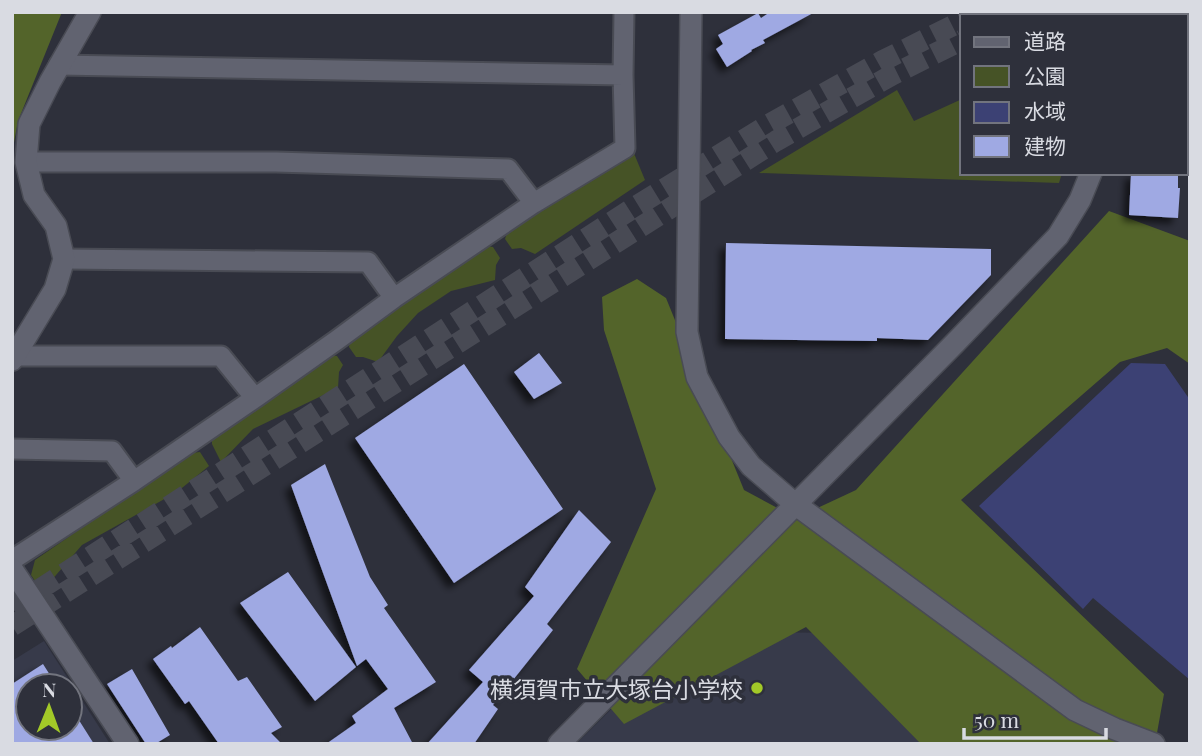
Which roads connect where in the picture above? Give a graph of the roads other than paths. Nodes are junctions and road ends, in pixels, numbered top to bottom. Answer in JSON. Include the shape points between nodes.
{"nodes":[{"id":1,"x":90,"y":12,"type":"edge"},
{"id":2,"x":624,"y":12,"type":"edge"},
{"id":3,"x":691,"y":12,"type":"edge"},
{"id":4,"x":60,"y":65,"type":"junction"},
{"id":5,"x":623,"y":75,"type":"junction"},
{"id":6,"x":26,"y":162,"type":"junction"},
{"id":7,"x":1090,"y":175,"type":"edge"},
{"id":8,"x":534,"y":202,"type":"junction"},
{"id":9,"x":64,"y":259,"type":"junction"},
{"id":10,"x":394,"y":298,"type":"junction"},
{"id":11,"x":13,"y":358,"type":"edge"},
{"id":12,"x":255,"y":398,"type":"junction"},
{"id":13,"x":12,"y":449,"type":"edge"},
{"id":14,"x":134,"y":481,"type":"junction"},
{"id":15,"x":795,"y":504,"type":"junction"},
{"id":16,"x":12,"y":560,"type":"edge"},
{"id":17,"x":12,"y":569,"type":"edge"},
{"id":18,"x":128,"y":744,"type":"edge"},
{"id":19,"x":559,"y":744,"type":"edge"},
{"id":20,"x":1154,"y":744,"type":"edge"}],
"edges":[{"from":1,"to":4,"type":"street"},
{"from":2,"to":5,"type":"street"},
{"from":3,"to":15,"type":"street","via":[[687,332],[697,377],[729,437],[751,466]]},
{"from":4,"to":5,"type":"street"},
{"from":4,"to":6,"type":"street","via":[[29,124]]},
{"from":5,"to":8,"type":"street","via":[[625,148]]},
{"from":6,"to":8,"type":"street","via":[[276,162],[508,169]]},
{"from":6,"to":9,"type":"street","via":[[34,195],[56,226]]},
{"from":7,"to":15,"type":"street","via":[[1058,236]]},
{"from":8,"to":10,"type":"street"},
{"from":9,"to":10,"type":"street","via":[[368,262]]},
{"from":9,"to":11,"type":"street","via":[[55,289]]},
{"from":10,"to":12,"type":"street"},
{"from":11,"to":12,"type":"street","via":[[221,356]]},
{"from":12,"to":14,"type":"street"},
{"from":13,"to":14,"type":"street","via":[[112,451]]},
{"from":14,"to":16,"type":"street"},
{"from":15,"to":19,"type":"street"},
{"from":15,"to":20,"type":"street","via":[[1075,710]]},
{"from":17,"to":18,"type":"street"}]}
